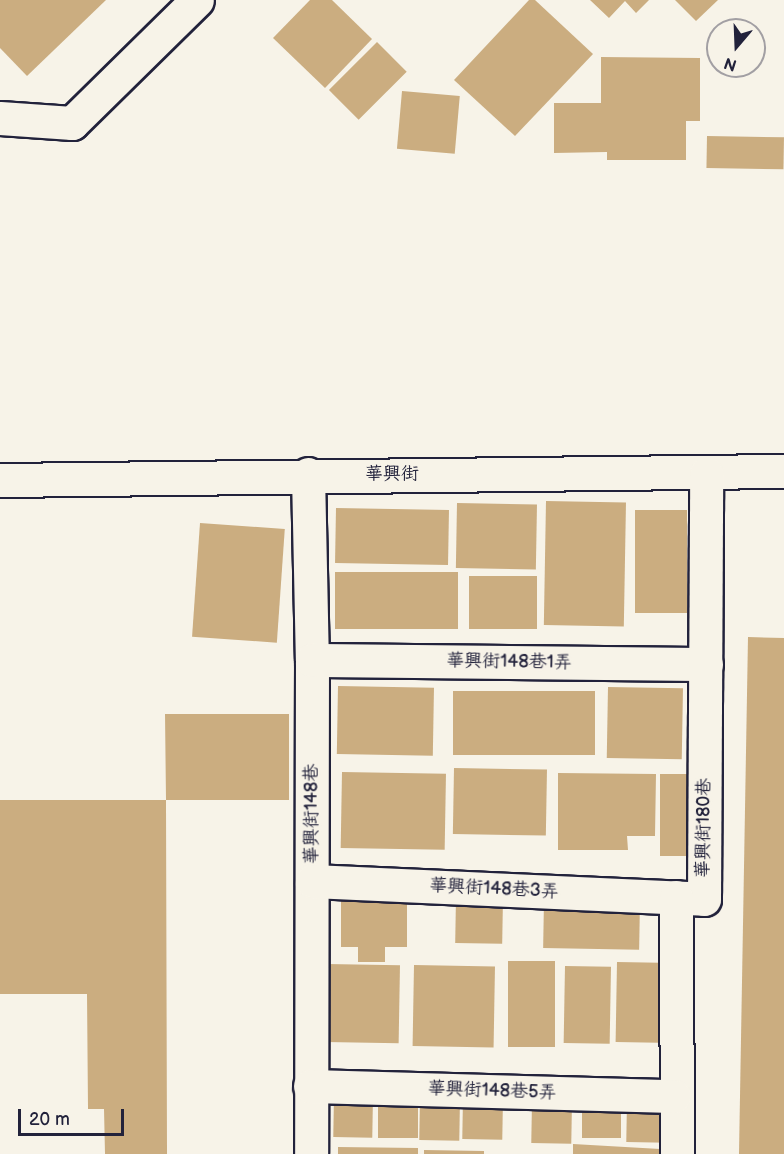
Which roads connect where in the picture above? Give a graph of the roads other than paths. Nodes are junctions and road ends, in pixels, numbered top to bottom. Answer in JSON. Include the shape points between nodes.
{"nodes":[{"id":1,"x":197,"y":0,"type":"edge"},
{"id":2,"x":0,"y":118,"type":"edge"},
{"id":3,"x":784,"y":471,"type":"edge"},
{"id":4,"x":706,"y":473,"type":"junction"},
{"id":5,"x":308,"y":474,"type":"junction"},
{"id":6,"x":0,"y":480,"type":"edge"},
{"id":7,"x":312,"y":660,"type":"junction"},
{"id":8,"x":706,"y":664,"type":"junction"},
{"id":9,"x":312,"y":881,"type":"junction"},
{"id":10,"x":676,"y":897,"type":"junction"},
{"id":11,"x":310,"y":1086,"type":"junction"},
{"id":12,"x":674,"y":1096,"type":"junction"},
{"id":13,"x":311,"y":1154,"type":"edge"},
{"id":14,"x":677,"y":1154,"type":"edge"}],
"edges":[{"from":1,"to":2,"type":"street","via":[[72,123]]},
{"from":3,"to":4,"type":"street","name":"華興街"},
{"from":4,"to":5,"type":"street","name":"華興街"},
{"from":4,"to":8,"type":"street","name":"華興街180巷"},
{"from":5,"to":6,"type":"street","name":"華興街"},
{"from":5,"to":7,"type":"street","name":"華興街148巷"},
{"from":7,"to":8,"type":"street","name":"華興街148巷1弄"},
{"from":7,"to":9,"type":"street","name":"華興街148巷"},
{"from":8,"to":10,"type":"street","name":"華興街180巷","via":[[704,898]]},
{"from":9,"to":10,"type":"street","name":"華興街148巷3弄"},
{"from":9,"to":11,"type":"street","name":"華興街148巷"},
{"from":10,"to":12,"type":"street","name":"華興街180巷"},
{"from":11,"to":12,"type":"street","name":"華興街148巷5弄"},
{"from":11,"to":13,"type":"street","name":"華興街148巷"},
{"from":12,"to":14,"type":"street","name":"華興街180巷"}]}
